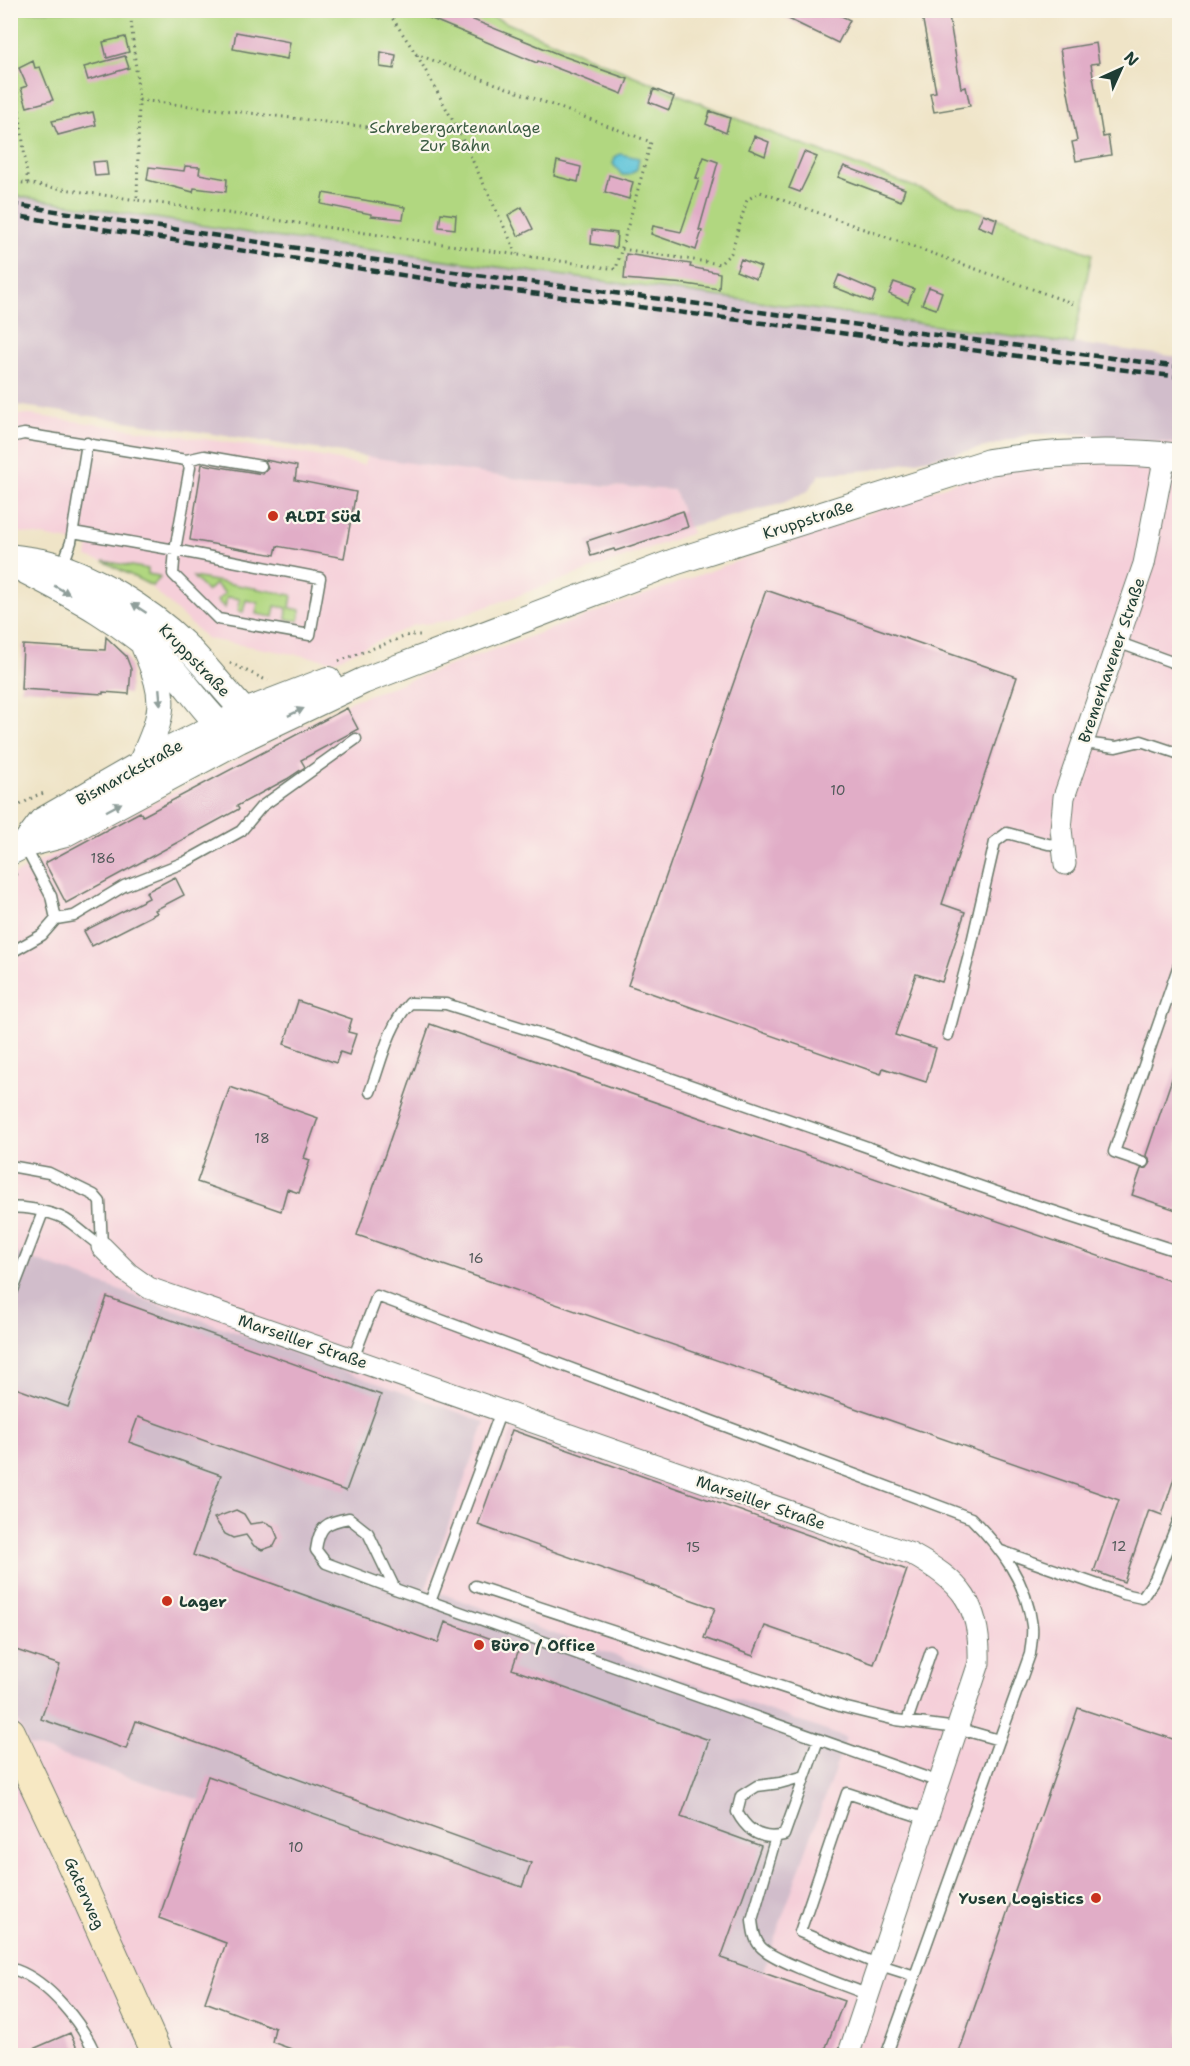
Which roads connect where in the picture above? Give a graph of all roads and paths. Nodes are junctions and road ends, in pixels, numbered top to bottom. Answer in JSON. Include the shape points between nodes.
{"nodes":[{"id":1,"x":130,"y":10,"type":"edge"},
{"id":2,"x":387,"y":10,"type":"edge"},
{"id":3,"x":416,"y":54,"type":"junction"},
{"id":4,"x":16,"y":92,"type":"dead end"},
{"id":5,"x":139,"y":100,"type":"junction"},
{"id":6,"x":457,"y":128,"type":"junction"},
{"id":7,"x":10,"y":182,"type":"edge"},
{"id":8,"x":27,"y":184,"type":"junction"},
{"id":9,"x":137,"y":200,"type":"junction"},
{"id":10,"x":622,"y":249,"type":"junction"},
{"id":11,"x":517,"y":254,"type":"junction"},
{"id":12,"x":1077,"y":305,"type":"dead end"},
{"id":13,"x":10,"y":437,"type":"edge"},
{"id":14,"x":87,"y":443,"type":"junction"},
{"id":15,"x":1172,"y":456,"type":"edge"},
{"id":16,"x":186,"y":460,"type":"junction"},
{"id":17,"x":261,"y":466,"type":"dead end"},
{"id":18,"x":73,"y":532,"type":"junction"},
{"id":19,"x":175,"y":550,"type":"junction"},
{"id":20,"x":10,"y":557,"type":"edge"},
{"id":21,"x":10,"y":563,"type":"edge"},
{"id":22,"x":61,"y":568,"type":"junction"},
{"id":23,"x":143,"y":642,"type":"junction"},
{"id":24,"x":1117,"y":642,"type":"junction"},
{"id":25,"x":449,"y":648,"type":"junction"},
{"id":26,"x":230,"y":662,"type":"dead end"},
{"id":27,"x":1179,"y":665,"type":"edge"},
{"id":28,"x":258,"y":677,"type":"dead end"},
{"id":29,"x":245,"y":712,"type":"junction"},
{"id":30,"x":218,"y":725,"type":"junction"},
{"id":31,"x":241,"y":739,"type":"junction"},
{"id":32,"x":356,"y":739,"type":"dead end"},
{"id":33,"x":1083,"y":742,"type":"junction"},
{"id":34,"x":1179,"y":754,"type":"edge"},
{"id":35,"x":141,"y":764,"type":"junction"},
{"id":36,"x":52,"y":790,"type":"dead end"},
{"id":37,"x":10,"y":812,"type":"edge"},
{"id":38,"x":17,"y":848,"type":"edge"},
{"id":39,"x":1064,"y":854,"type":"joint"},
{"id":40,"x":56,"y":919,"type":"junction"},
{"id":41,"x":10,"y":953,"type":"edge"},
{"id":42,"x":1179,"y":962,"type":"edge"},
{"id":43,"x":948,"y":1035,"type":"dead end"},
{"id":44,"x":370,"y":1092,"type":"dead end"},
{"id":45,"x":1143,"y":1162,"type":"dead end"},
{"id":46,"x":10,"y":1166,"type":"edge"},
{"id":47,"x":10,"y":1208,"type":"edge"},
{"id":48,"x":43,"y":1212,"type":"junction"},
{"id":49,"x":102,"y":1247,"type":"junction"},
{"id":50,"x":1179,"y":1252,"type":"edge"},
{"id":51,"x":10,"y":1298,"type":"edge"},
{"id":52,"x":352,"y":1359,"type":"junction"},
{"id":53,"x":501,"y":1411,"type":"junction"},
{"id":54,"x":1179,"y":1517,"type":"edge"},
{"id":55,"x":1001,"y":1551,"type":"junction"},
{"id":56,"x":475,"y":1586,"type":"dead end"},
{"id":57,"x":394,"y":1589,"type":"junction"},
{"id":58,"x":430,"y":1602,"type":"junction"},
{"id":59,"x":931,"y":1651,"type":"dead end"},
{"id":60,"x":907,"y":1721,"type":"junction"},
{"id":61,"x":957,"y":1728,"type":"junction"},
{"id":62,"x":10,"y":1732,"type":"edge"},
{"id":63,"x":818,"y":1740,"type":"junction"},
{"id":64,"x":999,"y":1740,"type":"junction"},
{"id":65,"x":805,"y":1776,"type":"junction"},
{"id":66,"x":939,"y":1782,"type":"junction"},
{"id":67,"x":927,"y":1819,"type":"junction"},
{"id":68,"x":776,"y":1837,"type":"junction"},
{"id":69,"x":877,"y":1964,"type":"junction"},
{"id":70,"x":10,"y":1972,"type":"edge"},
{"id":71,"x":915,"y":1976,"type":"junction"},
{"id":72,"x":867,"y":1994,"type":"junction"},
{"id":73,"x":96,"y":2055,"type":"edge"},
{"id":74,"x":158,"y":2055,"type":"edge"},
{"id":75,"x":848,"y":2055,"type":"edge"},
{"id":76,"x":886,"y":2055,"type":"edge"}],
"edges":[{"from":1,"to":5,"type":"path"},
{"from":2,"to":3,"type":"path"},
{"from":3,"to":6,"type":"path"},
{"from":3,"to":10,"type":"path","via":[[651,142]]},
{"from":4,"to":8,"type":"path"},
{"from":5,"to":6,"type":"path","via":[[445,136]]},
{"from":5,"to":9,"type":"path"},
{"from":6,"to":11,"type":"path"},
{"from":7,"to":8,"type":"path"},
{"from":8,"to":9,"type":"path"},
{"from":9,"to":11,"type":"path"},
{"from":10,"to":11,"type":"path","via":[[616,269]]},
{"from":10,"to":12,"type":"path","via":[[720,264],[731,253],[747,200],[760,192]]},
{"from":13,"to":14,"type":"lane","via":[[24,434]]},
{"from":14,"to":16,"type":"lane"},
{"from":14,"to":18,"type":"lane"},
{"from":15,"to":24,"type":"street","name":"Bremerhavener Straße","via":[[1144,564]]},
{"from":15,"to":25,"type":"street","name":"Kruppstraße","via":[[1105,451],[989,462],[674,561]]},
{"from":16,"to":17,"type":"lane","via":[[204,456]]},
{"from":16,"to":19,"type":"lane","via":[[190,467]]},
{"from":18,"to":19,"type":"lane"},
{"from":18,"to":22,"type":"lane"},
{"from":19,"to":19,"type":"lane","via":[[320,578],[310,635],[218,619],[173,574]]},
{"from":20,"to":22,"type":"street","name":"Kruppstraße"},
{"from":21,"to":23,"type":"street","name":"Kruppstraße","one_way":true,"via":[[93,607]]},
{"from":29,"to":22,"type":"street","name":"Kruppstraße","one_way":true,"via":[[184,644],[153,617],[119,595]]},
{"from":23,"to":30,"type":"street","name":"Kruppstraße","via":[[170,667]]},
{"from":23,"to":35,"type":"street","name":"Kruppstraße","one_way":true,"via":[[159,684],[161,706],[157,727]]},
{"from":24,"to":27,"type":"lane"},
{"from":24,"to":33,"type":"street","name":"Bremerhavener Straße"},
{"from":25,"to":29,"type":"street","name":"Kruppstraße","via":[[412,649]]},
{"from":31,"to":25,"type":"street","name":"Kruppstraße","one_way":true,"via":[[363,681]]},
{"from":26,"to":28,"type":"path"},
{"from":29,"to":30,"type":"street","name":"Bismarckstraße"},
{"from":29,"to":31,"type":"street"},
{"from":30,"to":31,"type":"street","name":"Kruppstraße"},
{"from":30,"to":35,"type":"street","name":"Bismarckstraße"},
{"from":38,"to":31,"type":"street","name":"Bismarckstraße","one_way":true,"via":[[62,835]]},
{"from":32,"to":40,"type":"lane","via":[[261,807],[241,831],[185,862],[124,886],[74,916]]},
{"from":33,"to":34,"type":"lane","via":[[1116,747],[1141,741]]},
{"from":33,"to":39,"type":"street","name":"Bremerhavener Straße","via":[[1064,797]]},
{"from":35,"to":38,"type":"street","name":"Bismarckstraße","via":[[42,821]]},
{"from":36,"to":37,"type":"path"},
{"from":38,"to":40,"type":"lane","via":[[51,896]]},
{"from":39,"to":43,"type":"lane","via":[[1048,844],[1007,833],[995,842]]},
{"from":40,"to":41,"type":"lane","via":[[42,935]]},
{"from":42,"to":45,"type":"lane","via":[[1114,1152]]},
{"from":44,"to":50,"type":"lane","via":[[394,1025],[403,1011],[410,1003],[446,1004]]},
{"from":46,"to":49,"type":"lane","via":[[49,1173],[94,1195],[100,1202]]},
{"from":47,"to":48,"type":"lane","via":[[21,1206]]},
{"from":48,"to":49,"type":"lane","via":[[70,1221]]},
{"from":48,"to":51,"type":"lane"},
{"from":49,"to":52,"type":"street","name":"Marseiller Straße","via":[[149,1288]]},
{"from":52,"to":53,"type":"street","name":"Marseiller Straße"},
{"from":52,"to":55,"type":"lane","via":[[377,1296],[971,1518]]},
{"from":53,"to":58,"type":"lane"},
{"from":53,"to":61,"type":"street","name":"Marseiller Straße","via":[[911,1554],[935,1567],[969,1601],[980,1638],[979,1663]]},
{"from":54,"to":55,"type":"lane","via":[[1155,1580],[1142,1598]]},
{"from":55,"to":64,"type":"lane","via":[[1027,1597],[1032,1628],[1030,1654]]},
{"from":56,"to":60,"type":"lane","via":[[843,1707]]},
{"from":57,"to":57,"type":"lane","via":[[326,1563],[316,1550],[318,1534],[332,1521],[349,1518],[368,1533]]},
{"from":57,"to":58,"type":"lane"},
{"from":58,"to":63,"type":"lane"},
{"from":59,"to":60,"type":"lane"},
{"from":60,"to":61,"type":"lane"},
{"from":61,"to":64,"type":"lane"},
{"from":61,"to":66,"type":"street","name":"Marseiller Straße"},
{"from":62,"to":74,"type":"main road","name":"Gaterweg"},
{"from":63,"to":65,"type":"lane"},
{"from":63,"to":66,"type":"lane"},
{"from":64,"to":71,"type":"lane"},
{"from":65,"to":68,"type":"lane","via":[[784,1835]]},
{"from":65,"to":68,"type":"lane","via":[[757,1786],[741,1796],[737,1812],[745,1827]]},
{"from":66,"to":67,"type":"street","name":"Marseiller Straße"},
{"from":67,"to":69,"type":"street","name":"Marseiller Straße"},
{"from":67,"to":69,"type":"lane","via":[[847,1793],[822,1864],[800,1932]]},
{"from":68,"to":72,"type":"lane","via":[[752,1920],[760,1947],[775,1958]]},
{"from":69,"to":71,"type":"lane"},
{"from":69,"to":72,"type":"street","name":"Marseiller Straße"},
{"from":70,"to":73,"type":"lane","via":[[16,1970],[39,1981],[77,2023]]},
{"from":71,"to":76,"type":"lane"},
{"from":72,"to":75,"type":"street","name":"Marseiller Straße"}]}
